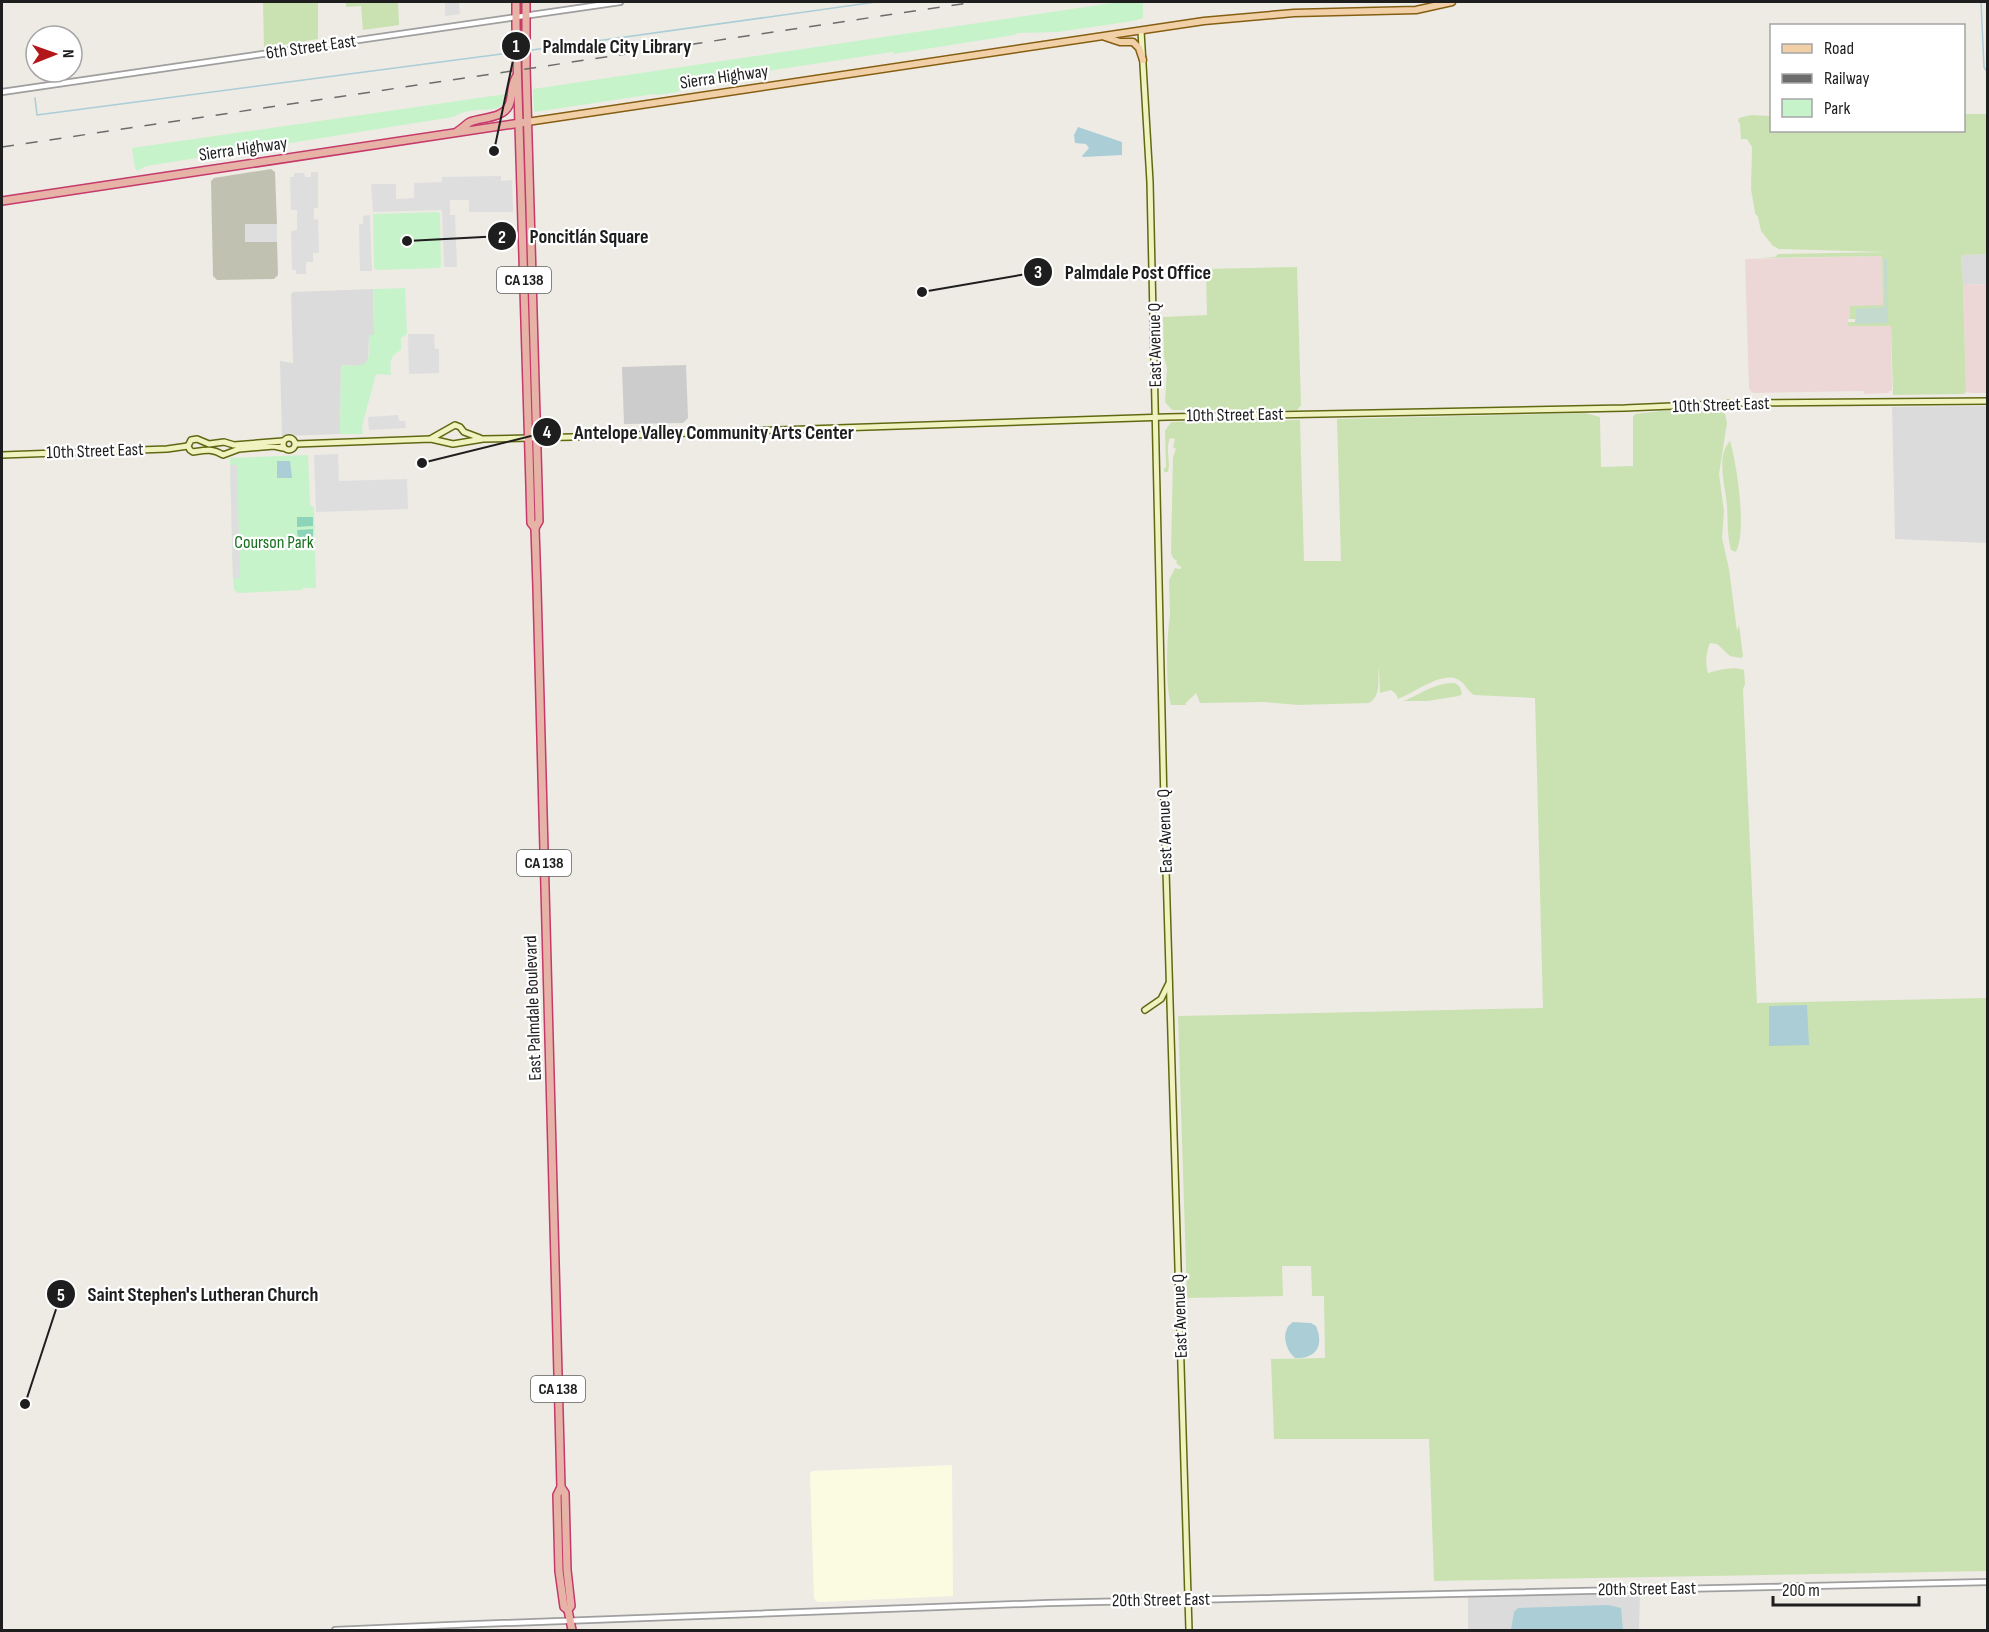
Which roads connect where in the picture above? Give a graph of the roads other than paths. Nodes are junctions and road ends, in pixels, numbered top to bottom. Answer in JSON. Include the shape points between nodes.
{"nodes":[{"id":1,"x":516,"y":2,"type":"edge"},
{"id":2,"x":526,"y":2,"type":"edge"},
{"id":3,"x":620,"y":2,"type":"edge"},
{"id":4,"x":1452,"y":2,"type":"edge"},
{"id":5,"x":526,"y":15,"type":"junction"},
{"id":6,"x":516,"y":17,"type":"junction"},
{"id":7,"x":1141,"y":31,"type":"junction"},
{"id":8,"x":1105,"y":36,"type":"junction"},
{"id":9,"x":1143,"y":60,"type":"junction"},
{"id":10,"x":517,"y":75,"type":"junction"},
{"id":11,"x":2,"y":92,"type":"edge"},
{"id":12,"x":527,"y":122,"type":"junction"},
{"id":13,"x":519,"y":124,"type":"junction"},
{"id":14,"x":458,"y":132,"type":"junction"},
{"id":15,"x":2,"y":201,"type":"edge"},
{"id":16,"x":1988,"y":401,"type":"edge"},
{"id":17,"x":1156,"y":417,"type":"junction"},
{"id":18,"x":445,"y":432,"type":"junction"},
{"id":19,"x":464,"y":432,"type":"junction"},
{"id":20,"x":532,"y":437,"type":"junction"},
{"id":21,"x":431,"y":439,"type":"junction"},
{"id":22,"x":483,"y":439,"type":"junction"},
{"id":23,"x":200,"y":442,"type":"junction"},
{"id":24,"x":447,"y":442,"type":"junction"},
{"id":25,"x":220,"y":443,"type":"junction"},
{"id":26,"x":228,"y":443,"type":"junction"},
{"id":27,"x":460,"y":443,"type":"junction"},
{"id":28,"x":296,"y":444,"type":"junction"},
{"id":29,"x":283,"y":445,"type":"junction"},
{"id":30,"x":188,"y":446,"type":"junction"},
{"id":31,"x":200,"y":450,"type":"junction"},
{"id":32,"x":218,"y":451,"type":"junction"},
{"id":33,"x":230,"y":451,"type":"junction"},
{"id":34,"x":2,"y":455,"type":"edge"},
{"id":35,"x":1169,"y":981,"type":"junction"},
{"id":36,"x":1145,"y":1010,"type":"dead end"},
{"id":37,"x":561,"y":1487,"type":"junction"},
{"id":38,"x":557,"y":1510,"type":"junction"},
{"id":39,"x":566,"y":1547,"type":"junction"},
{"id":40,"x":1988,"y":1581,"type":"edge"},
{"id":41,"x":1189,"y":1599,"type":"junction"},
{"id":42,"x":568,"y":1610,"type":"junction"},
{"id":43,"x":570,"y":1621,"type":"junction"},
{"id":44,"x":335,"y":1630,"type":"edge"},
{"id":45,"x":572,"y":1630,"type":"edge"},
{"id":46,"x":1189,"y":1630,"type":"edge"}],
"edges":[{"from":1,"to":6,"type":"highway","name":"East Palmdale Boulevard","number":"CA 138"},
{"from":2,"to":5,"type":"highway","name":"East Palmdale Boulevard","number":"CA 138"},
{"from":3,"to":5,"type":"street","name":"6th Street East"},
{"from":4,"to":7,"type":"main road","name":"Sierra Highway","via":[[1416,10],[1240,17]]},
{"from":5,"to":6,"type":"street","name":"6th Street East"},
{"from":5,"to":12,"type":"highway","name":"East Palmdale Boulevard","number":"CA 138"},
{"from":6,"to":10,"type":"highway","name":"East Palmdale Boulevard","number":"CA 138"},
{"from":6,"to":11,"type":"street","name":"6th Street East"},
{"from":7,"to":8,"type":"main road","name":"Sierra Highway"},
{"from":7,"to":9,"type":"main road","name":"East Avenue Q"},
{"from":8,"to":9,"type":"main road","via":[[1133,42]]},
{"from":8,"to":12,"type":"main road","name":"Sierra Highway"},
{"from":9,"to":17,"type":"main road","name":"East Avenue Q"},
{"from":10,"to":13,"type":"highway","name":"East Palmdale Boulevard","number":"CA 138"},
{"from":10,"to":14,"type":"highway","via":[[507,109],[470,122]]},
{"from":12,"to":13,"type":"highway","name":"Sierra Highway"},
{"from":12,"to":20,"type":"highway","name":"East Palmdale Boulevard","number":"CA 138"},
{"from":13,"to":14,"type":"highway","name":"Sierra Highway"},
{"from":13,"to":20,"type":"highway","name":"East Palmdale Boulevard","number":"CA 138"},
{"from":14,"to":15,"type":"highway","name":"Sierra Highway"},
{"from":16,"to":17,"type":"main road","name":"10th Street East"},
{"from":17,"to":20,"type":"main road","name":"10th Street East"},
{"from":17,"to":35,"type":"main road","name":"East Avenue Q"},
{"from":18,"to":19,"type":"main road","via":[[455,426]]},
{"from":18,"to":21,"type":"main road"},
{"from":18,"to":24,"type":"main road"},
{"from":19,"to":22,"type":"main road","name":"10th Street East"},
{"from":19,"to":27,"type":"main road"},
{"from":20,"to":22,"type":"main road","name":"10th Street East"},
{"from":20,"to":37,"type":"highway","name":"East Palmdale Boulevard","number":"CA 138","via":[[539,521],[535,528]]},
{"from":21,"to":24,"type":"main road"},
{"from":21,"to":28,"type":"main road"},
{"from":22,"to":27,"type":"main road","name":"10th Street East"},
{"from":23,"to":25,"type":"main road"},
{"from":23,"to":30,"type":"main road","via":[[193,439]]},
{"from":23,"to":31,"type":"main road"},
{"from":24,"to":27,"type":"main road"},
{"from":25,"to":26,"type":"main road"},
{"from":25,"to":32,"type":"main road"},
{"from":26,"to":29,"type":"main road"},
{"from":26,"to":33,"type":"main road"},
{"from":28,"to":29,"type":"main road","via":[[292,449]]},
{"from":28,"to":29,"type":"main road","via":[[285,439]]},
{"from":29,"to":33,"type":"main road"},
{"from":30,"to":31,"type":"main road","via":[[194,452]]},
{"from":30,"to":34,"type":"main road","name":"10th Street East"},
{"from":31,"to":32,"type":"main road"},
{"from":32,"to":33,"type":"main road","via":[[223,455]]},
{"from":35,"to":36,"type":"main road","via":[[1161,999]]},
{"from":35,"to":41,"type":"main road","name":"East Avenue Q"},
{"from":37,"to":38,"type":"highway","name":"East Palmdale Boulevard","number":"CA 138"},
{"from":37,"to":39,"type":"highway","name":"East Palmdale Boulevard","number":"CA 138","via":[[565,1493]]},
{"from":38,"to":39,"type":"highway"},
{"from":38,"to":42,"type":"highway","name":"East Palmdale Boulevard","number":"CA 138","via":[[559,1571],[564,1607]]},
{"from":39,"to":42,"type":"highway","name":"East Palmdale Boulevard","number":"CA 138","via":[[571,1606]]},
{"from":40,"to":41,"type":"street","name":"20th Street East"},
{"from":41,"to":43,"type":"street","name":"20th Street East"},
{"from":41,"to":46,"type":"main road","name":"East Avenue Q"},
{"from":42,"to":43,"type":"highway","name":"East Palmdale Boulevard","number":"CA 138"},
{"from":43,"to":44,"type":"street","name":"20th Street East"},
{"from":43,"to":45,"type":"highway","name":"East Palmdale Boulevard","number":"CA 138"}]}
